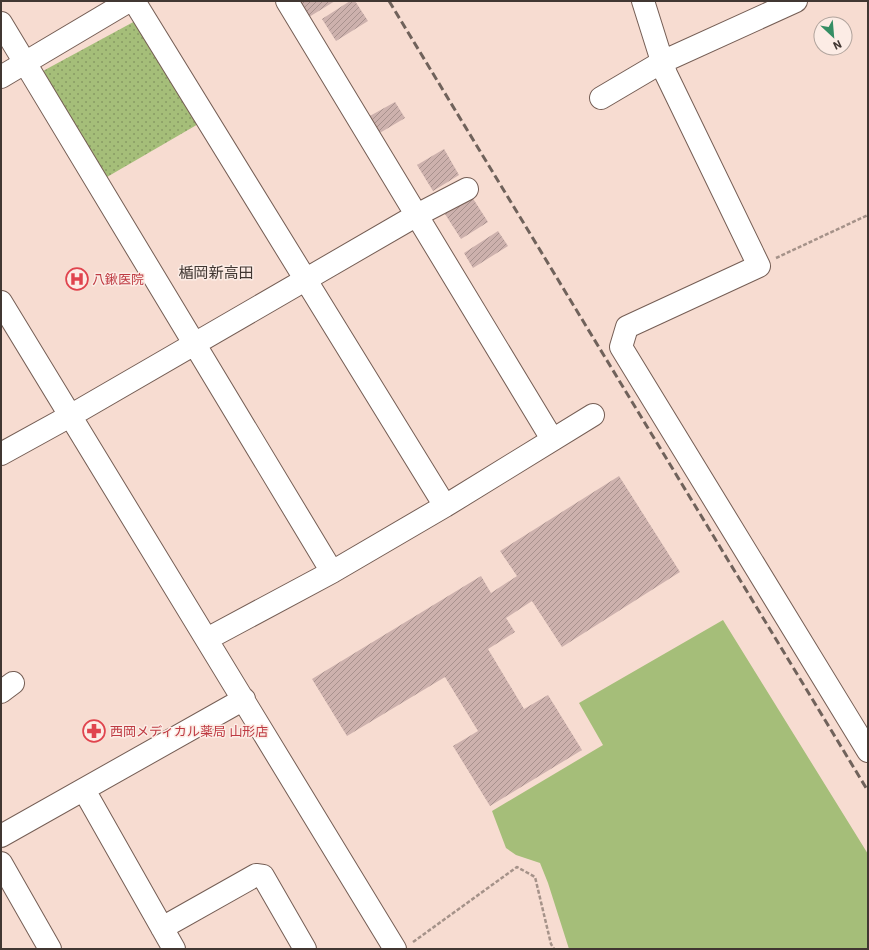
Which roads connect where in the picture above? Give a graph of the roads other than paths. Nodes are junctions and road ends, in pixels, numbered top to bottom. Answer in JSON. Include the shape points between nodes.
{"nodes":[{"id":1,"x":129,"y":1,"type":"edge"},
{"id":2,"x":134,"y":1,"type":"edge"},
{"id":3,"x":287,"y":1,"type":"edge"},
{"id":4,"x":643,"y":1,"type":"edge"},
{"id":5,"x":796,"y":1,"type":"edge"},
{"id":6,"x":1,"y":23,"type":"edge"},
{"id":7,"x":662,"y":62,"type":"junction"},
{"id":8,"x":26,"y":63,"type":"junction"},
{"id":9,"x":1,"y":77,"type":"edge"},
{"id":10,"x":602,"y":98,"type":"dead end"},
{"id":11,"x":467,"y":189,"type":"dead end"},
{"id":12,"x":418,"y":215,"type":"junction"},
{"id":13,"x":306,"y":279,"type":"junction"},
{"id":14,"x":1,"y":302,"type":"edge"},
{"id":15,"x":195,"y":345,"type":"junction"},
{"id":16,"x":592,"y":415,"type":"dead end"},
{"id":17,"x":70,"y":416,"type":"junction"},
{"id":18,"x":552,"y":439,"type":"junction"},
{"id":19,"x":2,"y":452,"type":"edge"},
{"id":20,"x":445,"y":506,"type":"junction"},
{"id":21,"x":332,"y":572,"type":"junction"},
{"id":22,"x":207,"y":639,"type":"junction"},
{"id":23,"x":244,"y":699,"type":"junction"},
{"id":24,"x":868,"y":751,"type":"edge"},
{"id":25,"x":84,"y":790,"type":"junction"},
{"id":26,"x":1,"y":836,"type":"edge"},
{"id":27,"x":1,"y":863,"type":"edge"},
{"id":28,"x":162,"y":928,"type":"junction"},
{"id":29,"x":402,"y":947,"type":"edge"},
{"id":30,"x":50,"y":949,"type":"edge"},
{"id":31,"x":174,"y":949,"type":"edge"},
{"id":32,"x":305,"y":949,"type":"edge"}],
"edges":[{"from":1,"to":8,"type":"street"},
{"from":2,"to":13,"type":"street"},
{"from":3,"to":12,"type":"street"},
{"from":4,"to":7,"type":"street"},
{"from":5,"to":7,"type":"street"},
{"from":6,"to":8,"type":"street"},
{"from":7,"to":10,"type":"street"},
{"from":7,"to":24,"type":"street","via":[[759,266],[626,327],[621,348]]},
{"from":8,"to":9,"type":"street"},
{"from":8,"to":15,"type":"street"},
{"from":11,"to":12,"type":"street"},
{"from":12,"to":13,"type":"street"},
{"from":12,"to":18,"type":"street"},
{"from":13,"to":15,"type":"street"},
{"from":13,"to":20,"type":"street"},
{"from":14,"to":17,"type":"street"},
{"from":15,"to":17,"type":"street"},
{"from":15,"to":21,"type":"street"},
{"from":16,"to":18,"type":"street"},
{"from":17,"to":19,"type":"street"},
{"from":17,"to":22,"type":"street"},
{"from":18,"to":20,"type":"street"},
{"from":20,"to":21,"type":"street"},
{"from":21,"to":22,"type":"street"},
{"from":22,"to":23,"type":"street"},
{"from":23,"to":25,"type":"street"},
{"from":23,"to":29,"type":"street"},
{"from":25,"to":26,"type":"street"},
{"from":25,"to":28,"type":"street"},
{"from":27,"to":30,"type":"street"},
{"from":28,"to":31,"type":"street"},
{"from":28,"to":32,"type":"street","via":[[256,875],[263,876]]}]}
